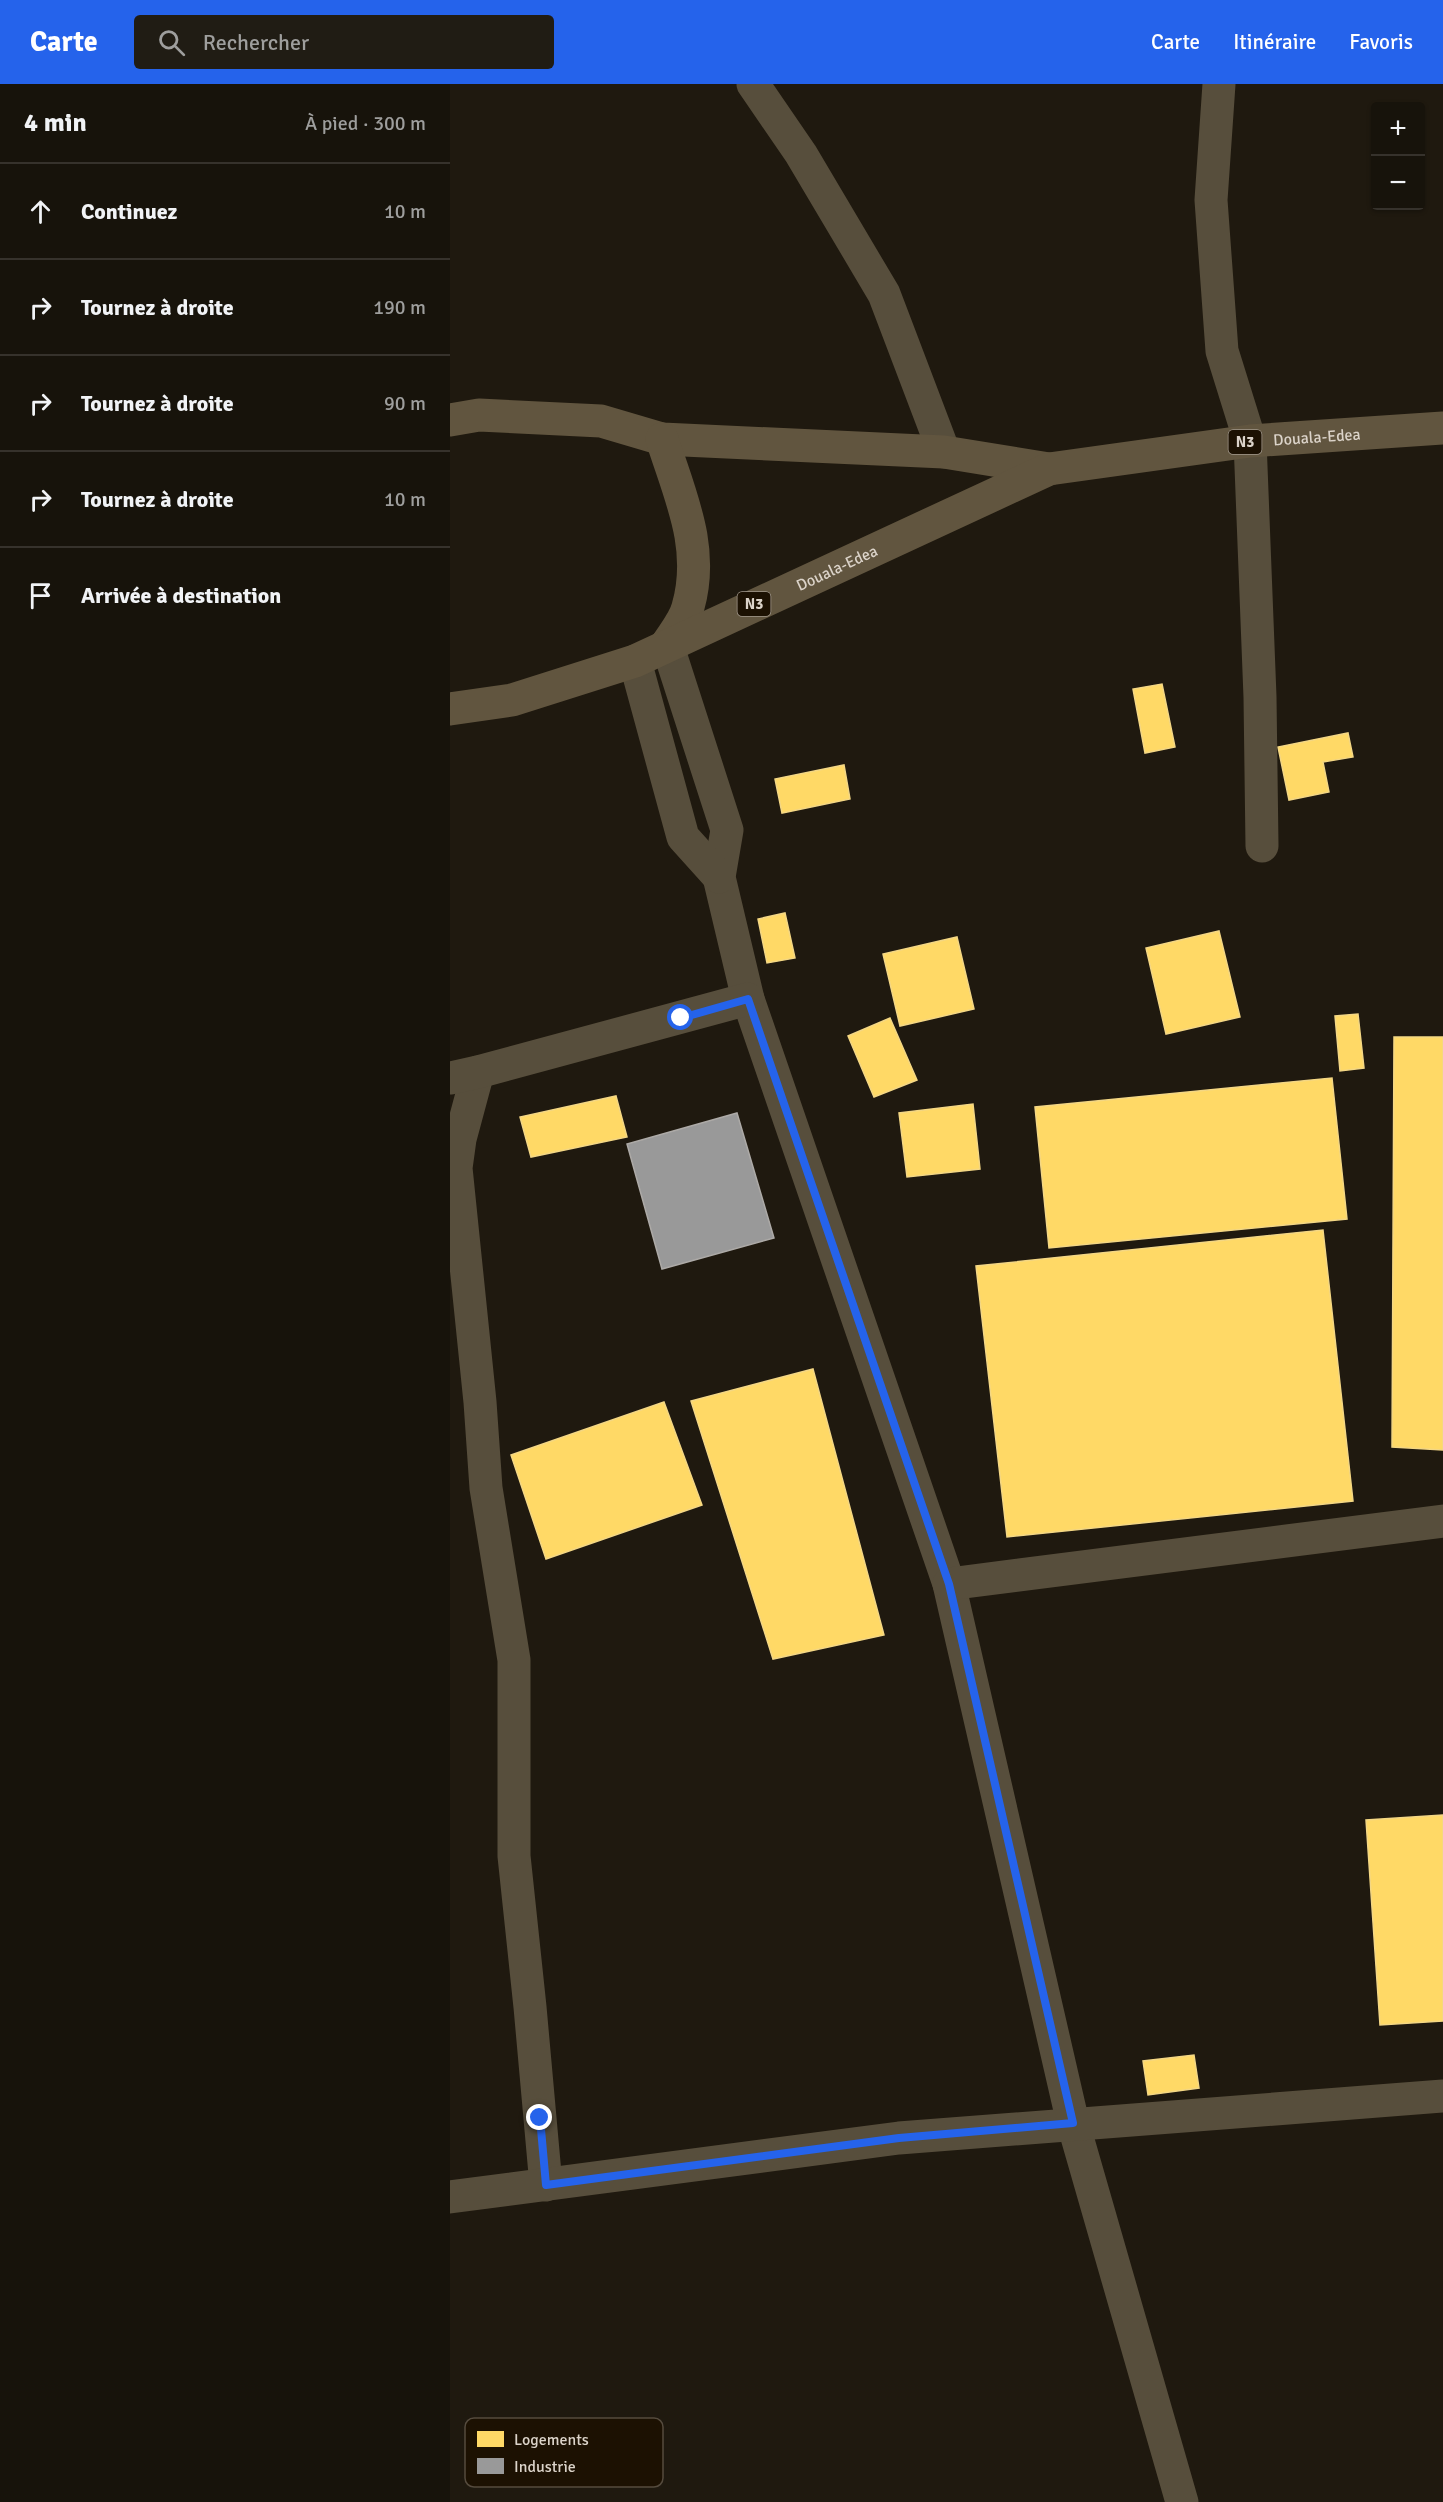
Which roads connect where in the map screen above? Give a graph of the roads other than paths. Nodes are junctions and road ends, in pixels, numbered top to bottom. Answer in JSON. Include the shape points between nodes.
{"nodes":[{"id":1,"x":753,"y":84,"type":"edge"},
{"id":2,"x":1219,"y":84,"type":"edge"},
{"id":3,"x":450,"y":420,"type":"edge"},
{"id":4,"x":1443,"y":428,"type":"edge"},
{"id":5,"x":662,"y":440,"type":"junction"},
{"id":6,"x":1250,"y":441,"type":"junction"},
{"id":7,"x":944,"y":452,"type":"junction"},
{"id":8,"x":1049,"y":469,"type":"junction"},
{"id":9,"x":667,"y":644,"type":"junction"},
{"id":10,"x":634,"y":660,"type":"junction"},
{"id":11,"x":450,"y":709,"type":"edge"},
{"id":12,"x":1262,"y":846,"type":"dead end"},
{"id":13,"x":719,"y":877,"type":"junction"},
{"id":14,"x":748,"y":999,"type":"junction"},
{"id":15,"x":464,"y":1075,"type":"edge"},
{"id":16,"x":1443,"y":1521,"type":"edge"},
{"id":17,"x":949,"y":1584,"type":"junction"},
{"id":18,"x":1443,"y":2096,"type":"edge"},
{"id":19,"x":1073,"y":2123,"type":"junction"},
{"id":20,"x":546,"y":2185,"type":"junction"},
{"id":21,"x":450,"y":2197,"type":"edge"},
{"id":22,"x":1182,"y":2502,"type":"edge"}],
"edges":[{"from":1,"to":7,"type":"street","via":[[801,154],[884,294]]},
{"from":2,"to":6,"type":"street","via":[[1211,200],[1222,351]]},
{"from":3,"to":5,"type":"highway","name":"Douala-Edea","number":"N3","via":[[479,415],[601,421]]},
{"from":4,"to":6,"type":"highway","name":"Douala-Edea","number":"N3"},
{"from":5,"to":7,"type":"highway","name":"Douala-Edea","number":"N3"},
{"from":5,"to":9,"type":"highway","via":[[692,530],[693,571],[688,609]]},
{"from":6,"to":8,"type":"highway","name":"Douala-Edea","number":"N3"},
{"from":6,"to":12,"type":"street"},
{"from":7,"to":8,"type":"highway","name":"Douala-Edea","number":"N3"},
{"from":8,"to":9,"type":"highway","name":"Douala-Edea","number":"N3"},
{"from":9,"to":10,"type":"highway","name":"Douala-Edea","number":"N3"},
{"from":9,"to":13,"type":"street","via":[[726,830]]},
{"from":10,"to":11,"type":"highway","name":"Douala-Edea","number":"N3","via":[[512,700]]},
{"from":10,"to":13,"type":"street","via":[[683,837]]},
{"from":13,"to":14,"type":"street"},
{"from":14,"to":15,"type":"street"},
{"from":14,"to":17,"type":"street"},
{"from":15,"to":20,"type":"street","via":[[456,1168],[486,1488],[514,1660],[514,1856]]},
{"from":16,"to":17,"type":"street"},
{"from":17,"to":19,"type":"street"},
{"from":18,"to":19,"type":"street"},
{"from":19,"to":20,"type":"street","via":[[899,2138]]},
{"from":19,"to":22,"type":"street"},
{"from":20,"to":21,"type":"street"}]}
